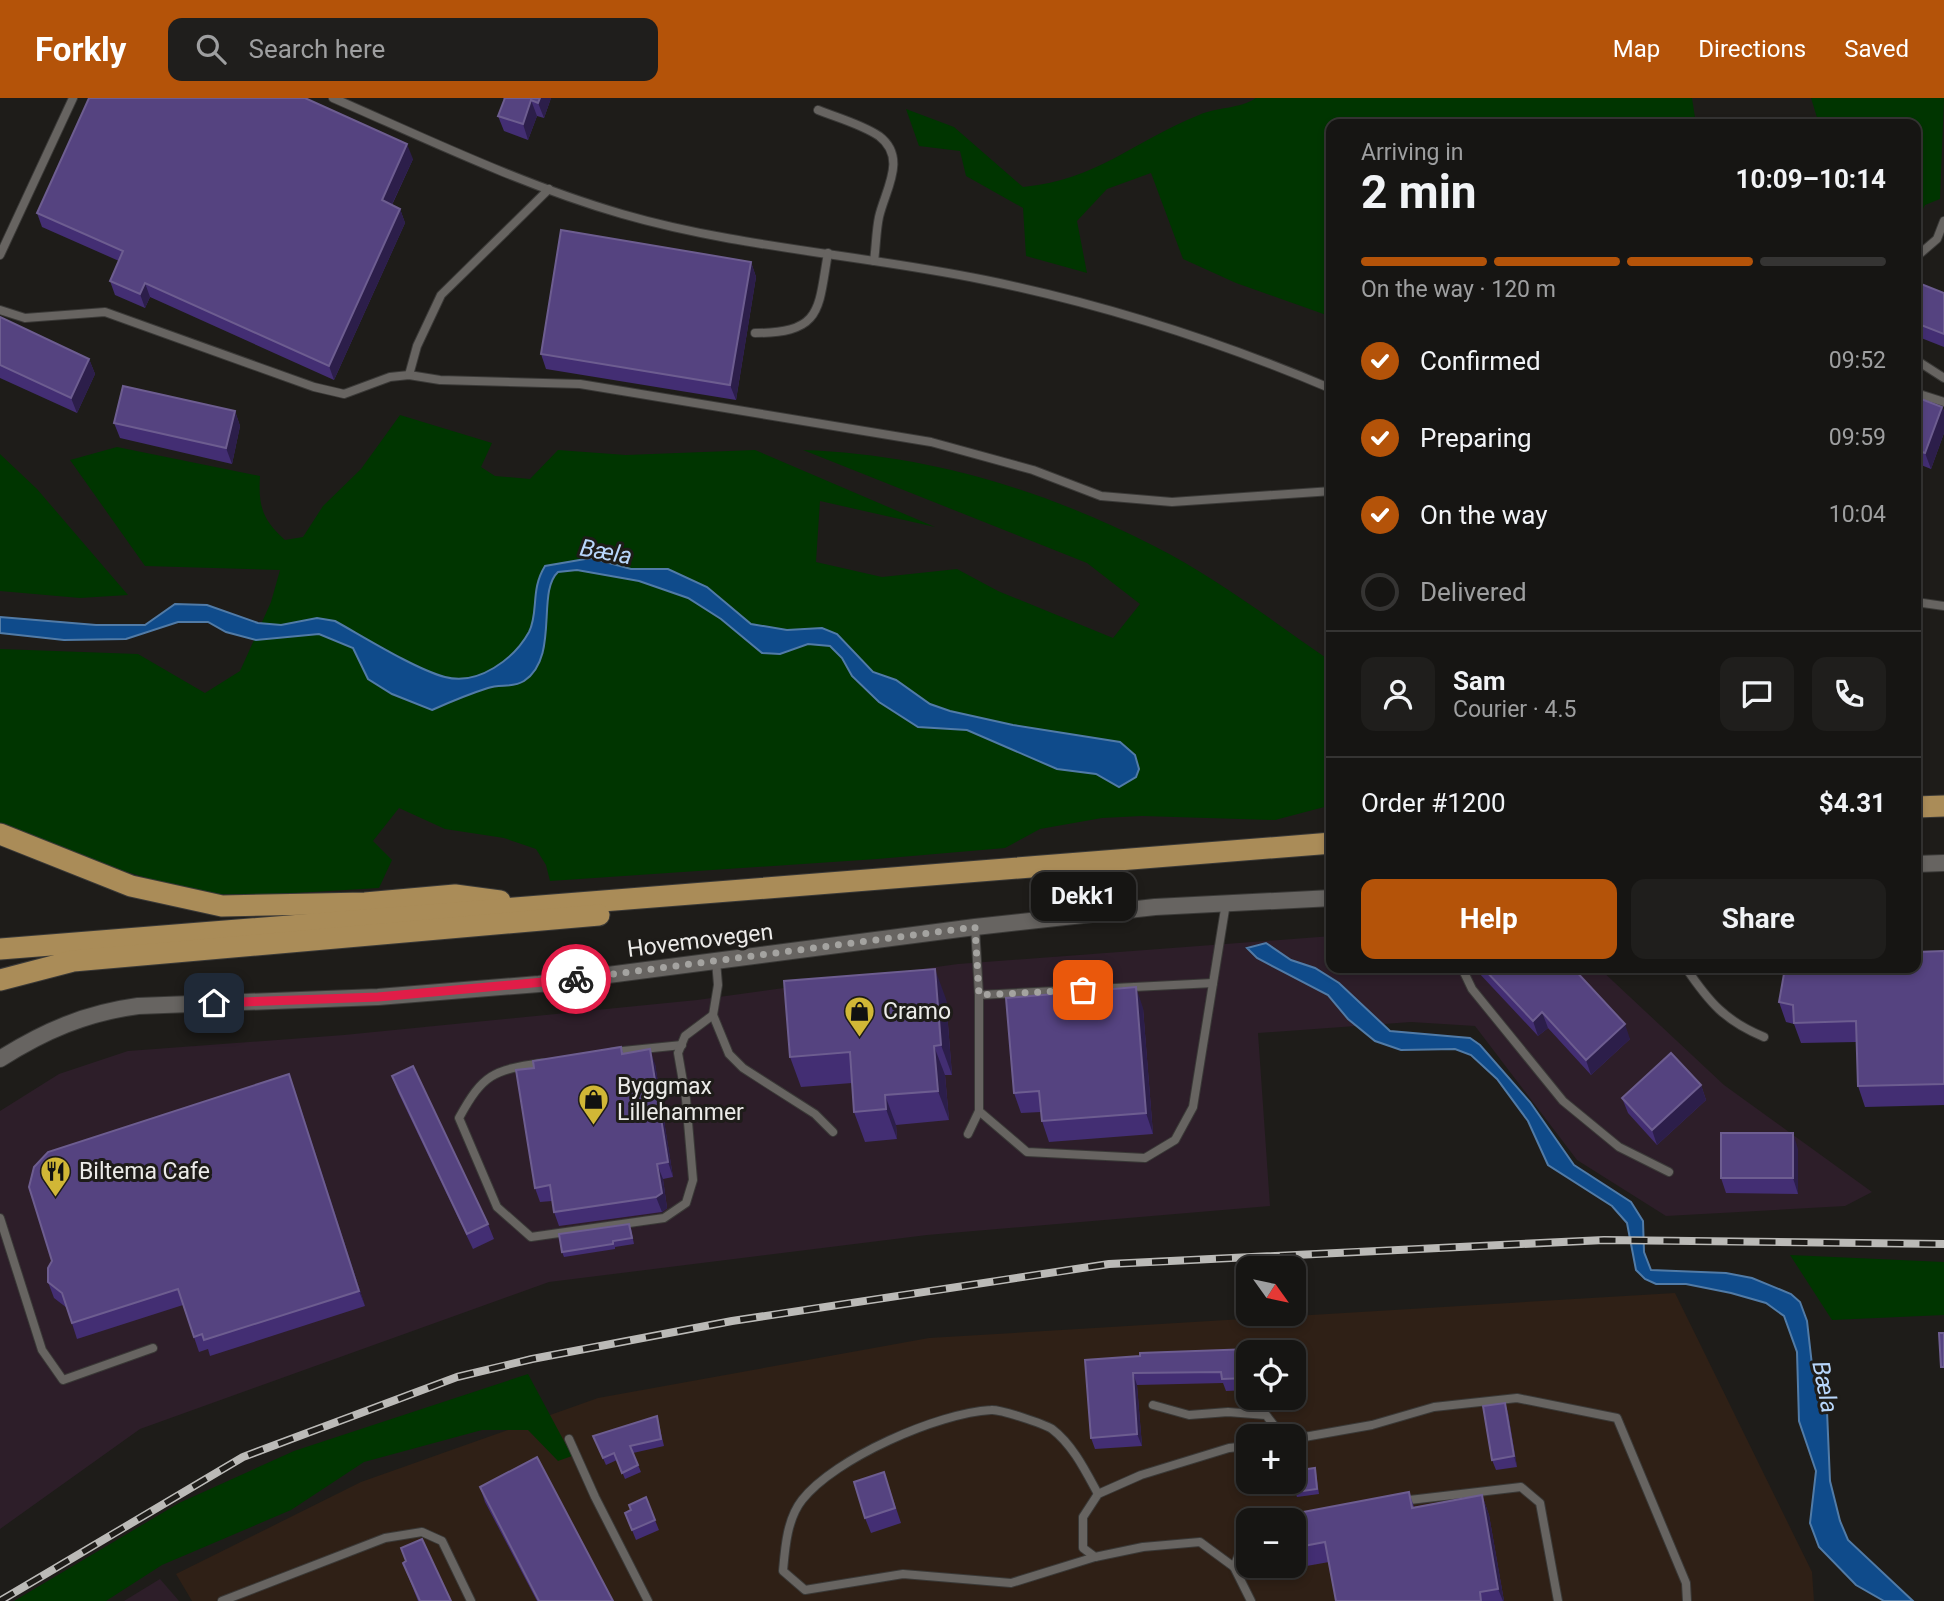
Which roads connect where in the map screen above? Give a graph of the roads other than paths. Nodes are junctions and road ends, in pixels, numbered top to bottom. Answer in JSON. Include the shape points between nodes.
{"nodes":[{"id":1,"x":72,"y":98,"type":"edge"},
{"id":2,"x":332,"y":98,"type":"edge"},
{"id":3,"x":818,"y":110,"type":"dead end"},
{"id":4,"x":549,"y":189,"type":"junction"},
{"id":5,"x":1944,"y":221,"type":"edge"},
{"id":6,"x":828,"y":253,"type":"junction"},
{"id":7,"x":1921,"y":253,"type":"edge"},
{"id":8,"x":0,"y":255,"type":"edge"},
{"id":9,"x":874,"y":261,"type":"junction"},
{"id":10,"x":0,"y":310,"type":"edge"},
{"id":11,"x":755,"y":332,"type":"dead end"},
{"id":12,"x":1921,"y":363,"type":"edge"},
{"id":13,"x":409,"y":375,"type":"junction"},
{"id":14,"x":1944,"y":378,"type":"edge"},
{"id":15,"x":1326,"y":387,"type":"edge"},
{"id":16,"x":1921,"y":395,"type":"edge"},
{"id":17,"x":1944,"y":402,"type":"edge"},
{"id":18,"x":1326,"y":491,"type":"edge"},
{"id":19,"x":1921,"y":603,"type":"edge"},
{"id":20,"x":1944,"y":606,"type":"edge"},
{"id":21,"x":1944,"y":806,"type":"edge"},
{"id":22,"x":1921,"y":807,"type":"edge"},
{"id":23,"x":0,"y":834,"type":"edge"},
{"id":24,"x":1326,"y":844,"type":"edge"},
{"id":25,"x":1944,"y":863,"type":"edge"},
{"id":26,"x":1921,"y":864,"type":"edge"},
{"id":27,"x":811,"y":885,"type":"junction"},
{"id":28,"x":1326,"y":898,"type":"edge"},
{"id":29,"x":1226,"y":903,"type":"junction"},
{"id":30,"x":537,"y":906,"type":"junction"},
{"id":31,"x":975,"y":927,"type":"junction"},
{"id":32,"x":0,"y":949,"type":"edge"},
{"id":33,"x":716,"y":961,"type":"junction"},
{"id":34,"x":1464,"y":973,"type":"edge"},
{"id":35,"x":1689,"y":973,"type":"edge"},
{"id":36,"x":0,"y":980,"type":"edge"},
{"id":37,"x":1213,"y":983,"type":"junction"},
{"id":38,"x":979,"y":995,"type":"junction"},
{"id":39,"x":713,"y":1015,"type":"junction"},
{"id":40,"x":1764,"y":1037,"type":"dead end"},
{"id":41,"x":681,"y":1045,"type":"junction"},
{"id":42,"x":597,"y":1054,"type":"edge"},
{"id":43,"x":0,"y":1059,"type":"edge"},
{"id":44,"x":556,"y":1060,"type":"edge"},
{"id":45,"x":979,"y":1111,"type":"junction"},
{"id":46,"x":833,"y":1132,"type":"dead end"},
{"id":47,"x":968,"y":1134,"type":"dead end"},
{"id":48,"x":1670,"y":1172,"type":"dead end"},
{"id":49,"x":0,"y":1218,"type":"edge"},
{"id":50,"x":153,"y":1348,"type":"dead end"},
{"id":51,"x":1153,"y":1405,"type":"dead end"},
{"id":52,"x":1273,"y":1424,"type":"edge"},
{"id":53,"x":1306,"y":1437,"type":"edge"},
{"id":54,"x":569,"y":1439,"type":"dead end"},
{"id":55,"x":1236,"y":1447,"type":"edge"},
{"id":56,"x":1098,"y":1494,"type":"junction"},
{"id":57,"x":1387,"y":1503,"type":"edge"},
{"id":58,"x":1095,"y":1558,"type":"junction"},
{"id":59,"x":1236,"y":1561,"type":"edge"},
{"id":60,"x":1234,"y":1567,"type":"junction"},
{"id":61,"x":222,"y":1601,"type":"edge"},
{"id":62,"x":471,"y":1601,"type":"edge"},
{"id":63,"x":648,"y":1601,"type":"edge"},
{"id":64,"x":1251,"y":1601,"type":"edge"},
{"id":65,"x":1558,"y":1601,"type":"edge"},
{"id":66,"x":1687,"y":1601,"type":"edge"}],
"edges":[{"from":1,"to":8,"type":"lane"},
{"from":2,"to":4,"type":"lane"},
{"from":3,"to":9,"type":"lane","via":[[861,126],[880,137],[891,151],[894,172],[879,218]]},
{"from":4,"to":6,"type":"lane","via":[[622,214]]},
{"from":4,"to":13,"type":"lane","via":[[441,295]]},
{"from":5,"to":7,"type":"lane","via":[[1937,239]]},
{"from":6,"to":9,"type":"lane"},
{"from":6,"to":11,"type":"lane","via":[[817,312],[801,327],[779,333]]},
{"from":9,"to":15,"type":"lane","via":[[1070,299]]},
{"from":10,"to":13,"type":"lane","via":[[25,318],[104,312],[344,394]]},
{"from":12,"to":14,"type":"lane"},
{"from":13,"to":18,"type":"lane","via":[[580,384],[857,428],[992,457],[1101,496],[1172,502]]},
{"from":16,"to":17,"type":"lane"},
{"from":19,"to":20,"type":"lane"},
{"from":21,"to":22,"type":"highway"},
{"from":23,"to":30,"type":"highway","via":[[131,886],[222,906],[365,903],[454,895]]},
{"from":24,"to":27,"type":"highway"},
{"from":25,"to":26,"type":"street"},
{"from":27,"to":30,"type":"highway"},
{"from":27,"to":36,"type":"highway","via":[[750,902],[73,961]]},
{"from":28,"to":29,"type":"street","name":"Hovemovegen"},
{"from":29,"to":31,"type":"street","name":"Hovemovegen"},
{"from":29,"to":37,"type":"lane"},
{"from":30,"to":32,"type":"highway"},
{"from":31,"to":33,"type":"street","name":"Hovemovegen"},
{"from":31,"to":38,"type":"lane"},
{"from":33,"to":39,"type":"lane"},
{"from":33,"to":43,"type":"street","name":"Hovemovegen","via":[[539,984],[99,1012],[61,1025]]},
{"from":34,"to":48,"type":"lane","via":[[1472,989],[1563,1101],[1619,1147]]},
{"from":35,"to":40,"type":"lane","via":[[1731,1022]]},
{"from":37,"to":38,"type":"lane"},
{"from":37,"to":45,"type":"lane","via":[[1193,1107],[1175,1140],[1145,1158],[1027,1152]]},
{"from":38,"to":45,"type":"lane"},
{"from":39,"to":41,"type":"lane","via":[[685,1036]]},
{"from":39,"to":46,"type":"lane","via":[[729,1054],[743,1068],[816,1114]]},
{"from":41,"to":42,"type":"lane"},
{"from":41,"to":44,"type":"lane","via":[[678,1053],[693,1180],[686,1203],[664,1218],[531,1237],[496,1207],[459,1118],[473,1093],[501,1069]]},
{"from":45,"to":47,"type":"lane"},
{"from":49,"to":50,"type":"lane","via":[[42,1350],[63,1380]]},
{"from":51,"to":52,"type":"lane","via":[[1189,1415],[1266,1415]]},
{"from":53,"to":66,"type":"lane","via":[[1434,1408],[1517,1398],[1617,1418],[1686,1583]]},
{"from":54,"to":63,"type":"lane"},
{"from":55,"to":56,"type":"lane","via":[[1141,1475]]},
{"from":56,"to":58,"type":"lane","via":[[1083,1517],[1083,1548]]},
{"from":56,"to":58,"type":"lane","via":[[1078,1458],[1051,1429],[994,1409],[926,1424],[853,1458],[801,1500],[785,1539],[783,1571],[805,1590],[903,1574],[1011,1583]]},
{"from":57,"to":65,"type":"lane","via":[[1521,1487],[1540,1503]]},
{"from":58,"to":60,"type":"lane","via":[[1200,1542]]},
{"from":59,"to":60,"type":"lane"},
{"from":60,"to":64,"type":"lane"},
{"from":61,"to":62,"type":"lane","via":[[385,1538],[422,1532],[442,1541]]}]}
